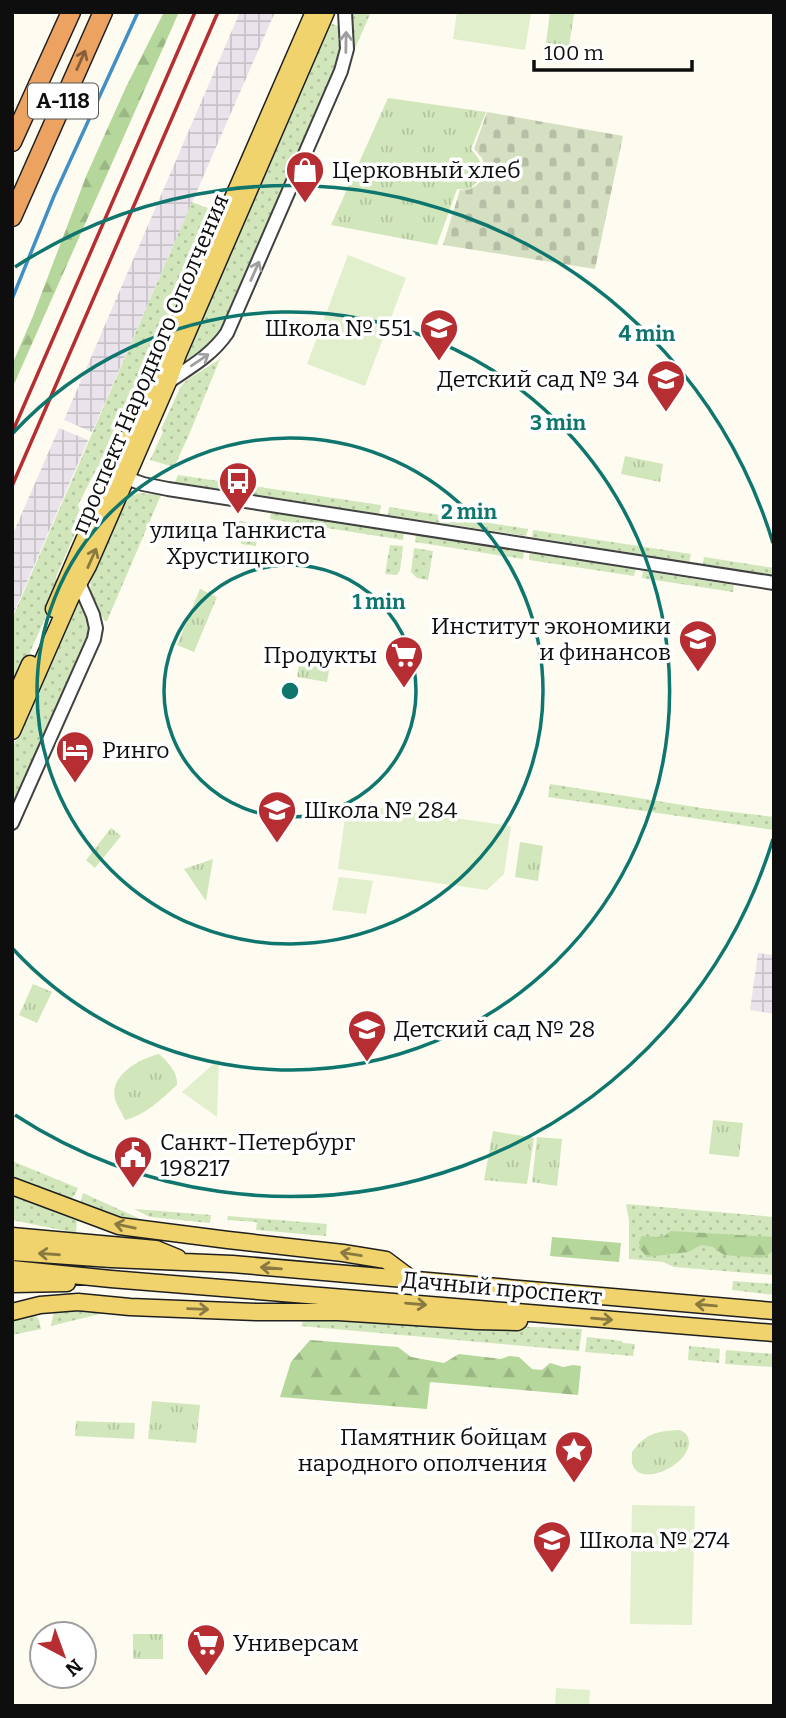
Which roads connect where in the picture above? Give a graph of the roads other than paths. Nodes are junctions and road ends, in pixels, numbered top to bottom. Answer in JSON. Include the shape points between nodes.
{"nodes":[{"id":1,"x":71,"y":12,"type":"edge"},
{"id":2,"x":103,"y":12,"type":"edge"},
{"id":3,"x":314,"y":12,"type":"edge"},
{"id":4,"x":327,"y":12,"type":"edge"},
{"id":5,"x":345,"y":12,"type":"edge"},
{"id":6,"x":12,"y":142,"type":"edge"},
{"id":7,"x":13,"y":217,"type":"edge"},
{"id":8,"x":168,"y":382,"type":"junction"},
{"id":9,"x":120,"y":475,"type":"junction"},
{"id":10,"x":79,"y":583,"type":"junction"},
{"id":11,"x":774,"y":583,"type":"edge"},
{"id":12,"x":12,"y":704,"type":"edge"},
{"id":13,"x":12,"y":732,"type":"edge"},
{"id":14,"x":12,"y":822,"type":"edge"},
{"id":15,"x":12,"y":1186,"type":"edge"},
{"id":16,"x":16,"y":1236,"type":"edge"},
{"id":17,"x":12,"y":1252,"type":"edge"},
{"id":18,"x":190,"y":1263,"type":"junction"},
{"id":19,"x":12,"y":1269,"type":"edge"},
{"id":20,"x":111,"y":1279,"type":"junction"},
{"id":21,"x":412,"y":1280,"type":"junction"},
{"id":22,"x":12,"y":1284,"type":"edge"},
{"id":23,"x":774,"y":1311,"type":"edge"},
{"id":24,"x":12,"y":1312,"type":"edge"},
{"id":25,"x":534,"y":1314,"type":"junction"},
{"id":26,"x":774,"y":1334,"type":"edge"}],
"edges":[{"from":1,"to":6,"type":"highway","number":"А-118"},
{"from":7,"to":2,"type":"highway","number":"А-118","one_way":true},
{"from":3,"to":9,"type":"main road","name":"проспект Народного Ополчения"},
{"from":4,"to":8,"type":"main road","name":"проспект Народного Ополчения"},
{"from":8,"to":5,"type":"street","one_way":true,"via":[[210,353],[227,333],[341,71],[347,49]]},
{"from":8,"to":9,"type":"main road","name":"проспект Народного Ополчения"},
{"from":10,"to":9,"type":"main road","name":"проспект Народного Ополчения","one_way":true},
{"from":9,"to":11,"type":"street","via":[[169,489]]},
{"from":9,"to":12,"type":"main road","name":"проспект Народного Ополчения"},
{"from":10,"to":13,"type":"main road","name":"проспект Народного Ополчения"},
{"from":10,"to":14,"type":"street","via":[[93,615],[94,639]]},
{"from":21,"to":15,"type":"main road","one_way":true,"via":[[386,1260],[119,1226]]},
{"from":16,"to":18,"type":"main road","via":[[156,1250]]},
{"from":18,"to":17,"type":"main road","name":"Дачный проспект","one_way":true},
{"from":21,"to":18,"type":"main road","name":"Дачный проспект","one_way":true},
{"from":19,"to":20,"type":"main road"},
{"from":20,"to":22,"type":"main road"},
{"from":20,"to":25,"type":"main road","name":"Дачный проспект","one_way":true},
{"from":23,"to":21,"type":"main road","name":"Дачный проспект","one_way":true},
{"from":24,"to":25,"type":"main road","one_way":true,"via":[[78,1302],[477,1321],[517,1322]]},
{"from":25,"to":26,"type":"main road","name":"Дачный проспект","one_way":true}]}
